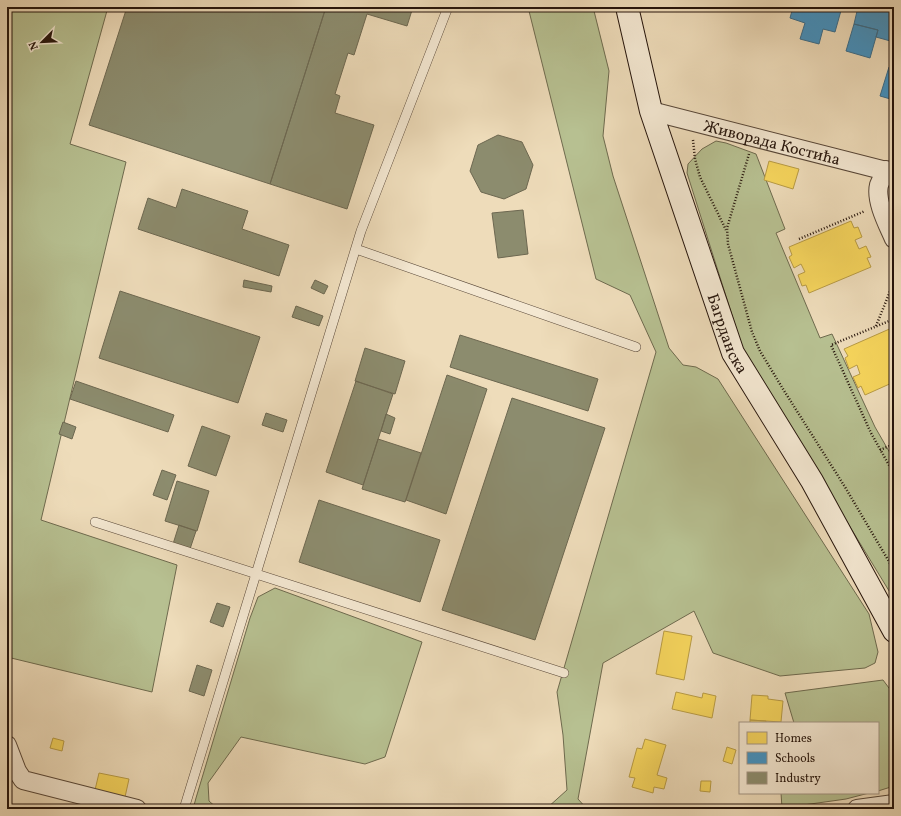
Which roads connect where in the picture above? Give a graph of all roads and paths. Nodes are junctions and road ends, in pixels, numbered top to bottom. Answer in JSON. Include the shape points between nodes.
{"nodes":[{"id":1,"x":448,"y":7,"type":"edge"},
{"id":2,"x":627,"y":7,"type":"edge"},
{"id":3,"x":651,"y":111,"type":"junction"},
{"id":4,"x":690,"y":121,"type":"junction"},
{"id":5,"x":754,"y":137,"type":"junction"},
{"id":6,"x":890,"y":171,"type":"edge"},
{"id":7,"x":880,"y":205,"type":"junction"},
{"id":8,"x":728,"y":232,"type":"junction"},
{"id":9,"x":799,"y":239,"type":"dead end"},
{"id":10,"x":894,"y":239,"type":"edge"},
{"id":11,"x":356,"y":249,"type":"junction"},
{"id":12,"x":894,"y":278,"type":"edge"},
{"id":13,"x":894,"y":319,"type":"edge"},
{"id":14,"x":876,"y":327,"type":"junction"},
{"id":15,"x":636,"y":347,"type":"dead end"},
{"id":16,"x":894,"y":444,"type":"edge"},
{"id":17,"x":880,"y":450,"type":"junction"},
{"id":18,"x":894,"y":474,"type":"edge"},
{"id":19,"x":95,"y":522,"type":"dead end"},
{"id":20,"x":894,"y":570,"type":"edge"},
{"id":21,"x":256,"y":574,"type":"junction"},
{"id":22,"x":894,"y":631,"type":"edge"},
{"id":23,"x":564,"y":673,"type":"dead end"},
{"id":24,"x":7,"y":746,"type":"edge"},
{"id":25,"x":894,"y":804,"type":"edge"},
{"id":26,"x":137,"y":809,"type":"edge"},
{"id":27,"x":184,"y":809,"type":"edge"},
{"id":28,"x":857,"y":809,"type":"edge"}],
"edges":[{"from":1,"to":11,"type":"lane"},
{"from":2,"to":3,"type":"main road","name":"Багрданска"},
{"from":3,"to":4,"type":"street","name":"Живорада Костића"},
{"from":3,"to":22,"type":"main road","name":"Багрданска","via":[[733,353],[812,481]]},
{"from":4,"to":5,"type":"street","name":"Живорада Костића"},
{"from":4,"to":8,"type":"path","via":[[700,177]]},
{"from":5,"to":6,"type":"street","name":"Живорада Костића"},
{"from":5,"to":8,"type":"path","via":[[727,228]]},
{"from":6,"to":7,"type":"street","via":[[879,185]]},
{"from":7,"to":9,"type":"path"},
{"from":7,"to":10,"type":"street"},
{"from":8,"to":20,"type":"path","via":[[728,244],[752,332],[760,351]]},
{"from":11,"to":15,"type":"lane"},
{"from":11,"to":21,"type":"lane"},
{"from":12,"to":14,"type":"path"},
{"from":13,"to":14,"type":"path"},
{"from":14,"to":17,"type":"path","via":[[832,345]]},
{"from":16,"to":17,"type":"path"},
{"from":17,"to":18,"type":"path"},
{"from":19,"to":21,"type":"lane"},
{"from":21,"to":23,"type":"lane"},
{"from":21,"to":27,"type":"lane"},
{"from":24,"to":26,"type":"street","via":[[23,780]]},
{"from":25,"to":28,"type":"street"}]}
